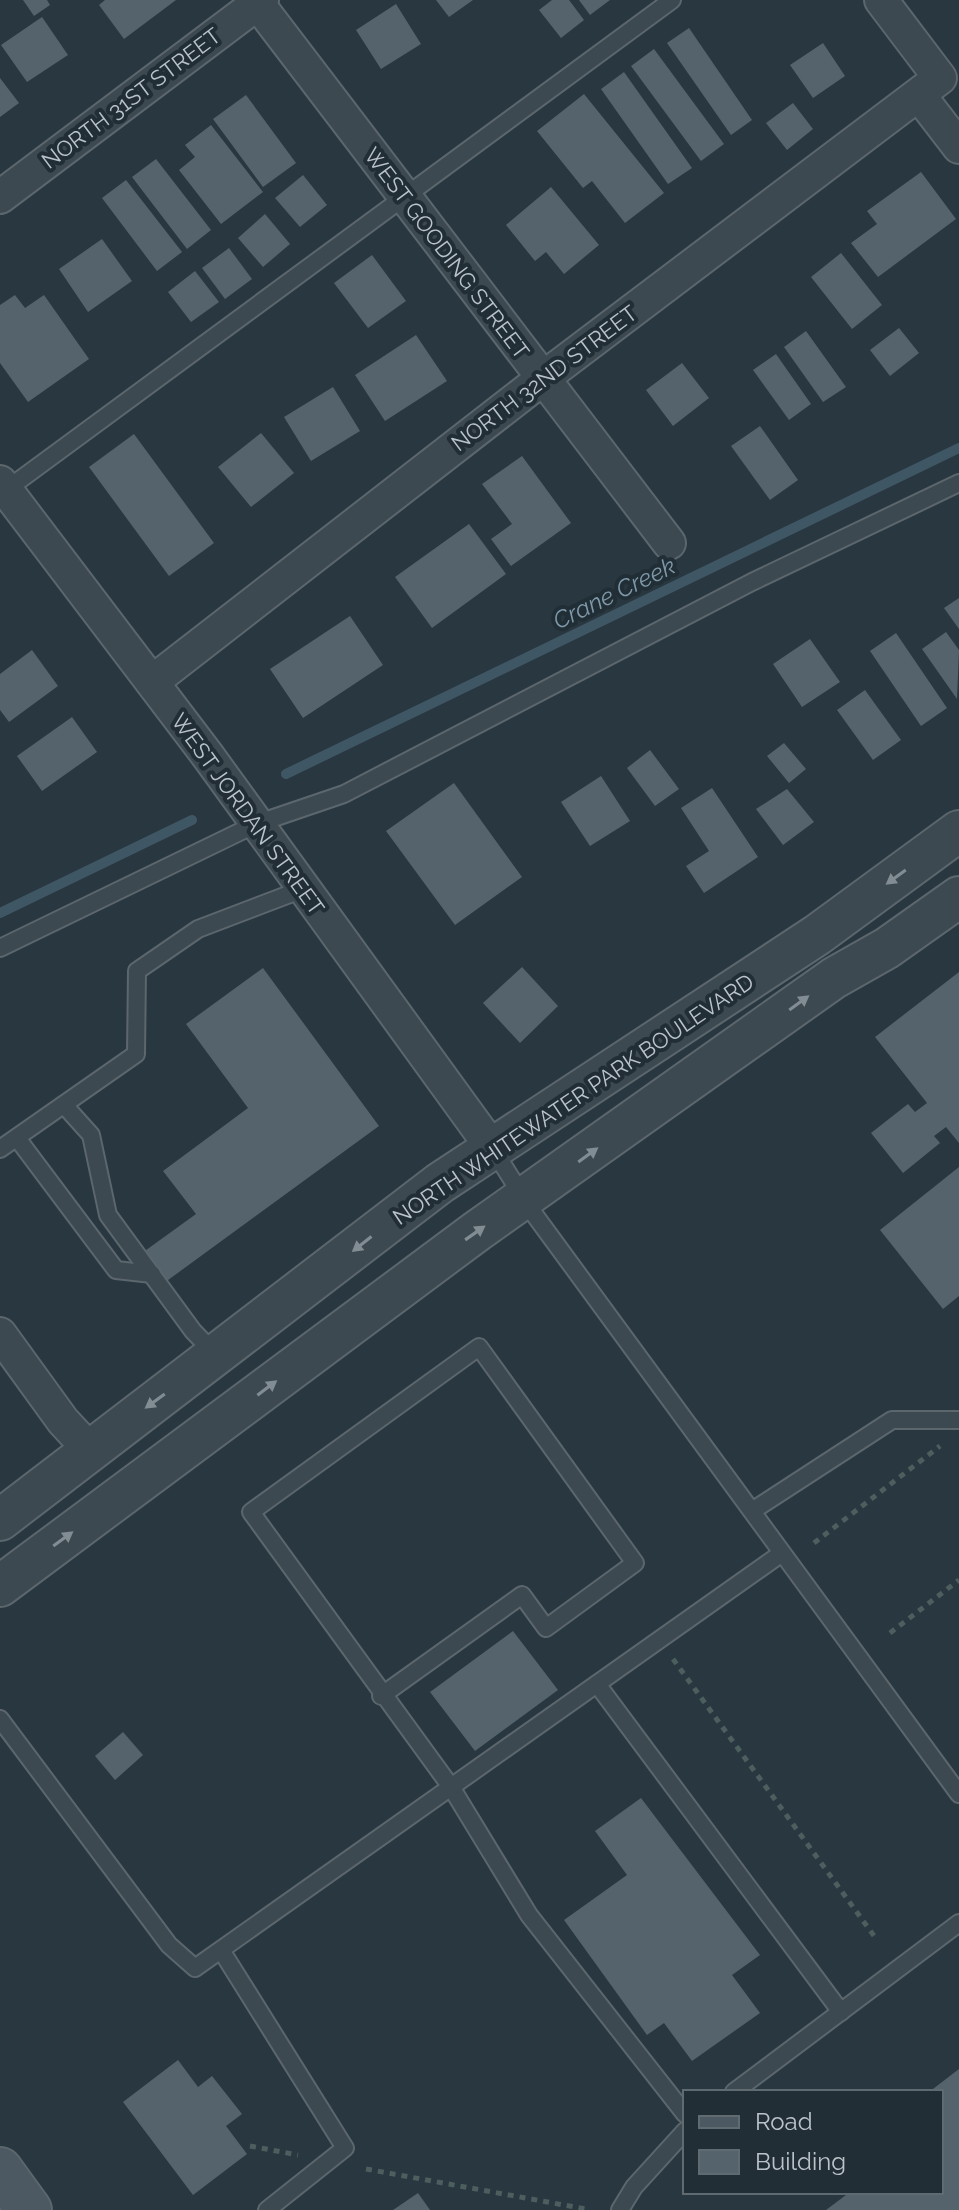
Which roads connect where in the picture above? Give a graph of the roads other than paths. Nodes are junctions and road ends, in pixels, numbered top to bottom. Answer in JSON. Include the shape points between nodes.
{"nodes":[{"id":1,"x":672,"y":0,"type":"edge"},
{"id":2,"x":881,"y":0,"type":"edge"},
{"id":3,"x":258,"y":1,"type":"edge"},
{"id":4,"x":929,"y":87,"type":"junction"},
{"id":5,"x":959,"y":147,"type":"edge"},
{"id":6,"x":0,"y":197,"type":"edge"},
{"id":7,"x":404,"y":197,"type":"junction"},
{"id":8,"x":542,"y":379,"type":"junction"},
{"id":9,"x":959,"y":483,"type":"edge"},
{"id":10,"x":3,"y":486,"type":"edge"},
{"id":11,"x":669,"y":543,"type":"dead end"},
{"id":12,"x":152,"y":682,"type":"junction"},
{"id":13,"x":256,"y":824,"type":"junction"},
{"id":14,"x":959,"y":831,"type":"edge"},
{"id":15,"x":303,"y":889,"type":"junction"},
{"id":16,"x":959,"y":897,"type":"edge"},
{"id":17,"x":0,"y":948,"type":"edge"},
{"id":18,"x":64,"y":1105,"type":"junction"},
{"id":19,"x":17,"y":1138,"type":"junction"},
{"id":20,"x":0,"y":1149,"type":"edge"},
{"id":21,"x":493,"y":1149,"type":"junction"},
{"id":22,"x":525,"y":1200,"type":"junction"},
{"id":23,"x":152,"y":1274,"type":"junction"},
{"id":24,"x":0,"y":1334,"type":"edge"},
{"id":25,"x":217,"y":1356,"type":"junction"},
{"id":26,"x":959,"y":1420,"type":"edge"},
{"id":27,"x":89,"y":1449,"type":"junction"},
{"id":28,"x":752,"y":1511,"type":"junction"},
{"id":29,"x":0,"y":1520,"type":"edge"},
{"id":30,"x":782,"y":1553,"type":"junction"},
{"id":31,"x":0,"y":1586,"type":"edge"},
{"id":32,"x":597,"y":1684,"type":"junction"},
{"id":33,"x":381,"y":1696,"type":"junction"},
{"id":34,"x":0,"y":1719,"type":"edge"},
{"id":35,"x":451,"y":1787,"type":"junction"},
{"id":36,"x":959,"y":1794,"type":"edge"},
{"id":37,"x":959,"y":1923,"type":"edge"},
{"id":38,"x":221,"y":1950,"type":"junction"},
{"id":39,"x":841,"y":2012,"type":"junction"},
{"id":40,"x":737,"y":2090,"type":"edge"},
{"id":41,"x":683,"y":2111,"type":"edge"},
{"id":42,"x":683,"y":2133,"type":"edge"},
{"id":43,"x":0,"y":2170,"type":"edge"},
{"id":44,"x":29,"y":2210,"type":"edge"},
{"id":45,"x":267,"y":2210,"type":"edge"},
{"id":46,"x":620,"y":2210,"type":"edge"}],
"edges":[{"from":1,"to":7,"type":"lane"},
{"from":2,"to":4,"type":"street"},
{"from":3,"to":6,"type":"street","name":"NORTH 31ST STREET"},
{"from":3,"to":7,"type":"street","name":"WEST GOODING STREET"},
{"from":4,"to":5,"type":"street"},
{"from":4,"to":8,"type":"street","name":"NORTH 32ND STREET"},
{"from":7,"to":8,"type":"street","name":"WEST GOODING STREET"},
{"from":7,"to":10,"type":"lane"},
{"from":8,"to":11,"type":"street","name":"WEST GOODING STREET"},
{"from":8,"to":12,"type":"street","name":"NORTH 32ND STREET"},
{"from":9,"to":13,"type":"lane","via":[[752,582],[344,794]]},
{"from":10,"to":12,"type":"street","name":"WEST JORDAN STREET"},
{"from":12,"to":13,"type":"street","name":"WEST JORDAN STREET"},
{"from":13,"to":15,"type":"street","name":"WEST JORDAN STREET"},
{"from":13,"to":17,"type":"lane"},
{"from":14,"to":21,"type":"street","name":"NORTH WHITEWATER PARK BOULEVARD","one_way":true,"via":[[817,935]]},
{"from":15,"to":18,"type":"lane","via":[[198,929],[137,971],[136,1054]]},
{"from":15,"to":21,"type":"street","name":"WEST JORDAN STREET"},
{"from":22,"to":16,"type":"street","one_way":true,"via":[[834,978]]},
{"from":18,"to":19,"type":"lane"},
{"from":18,"to":23,"type":"lane","via":[[91,1135],[108,1215]]},
{"from":19,"to":20,"type":"lane"},
{"from":19,"to":23,"type":"lane","via":[[116,1270]]},
{"from":21,"to":22,"type":"lane"},
{"from":21,"to":25,"type":"street","name":"NORTH WHITEWATER PARK BOULEVARD","one_way":true,"via":[[440,1183]]},
{"from":22,"to":28,"type":"lane"},
{"from":31,"to":22,"type":"street","one_way":true},
{"from":23,"to":25,"type":"lane"},
{"from":24,"to":27,"type":"street"},
{"from":25,"to":27,"type":"street","name":"NORTH WHITEWATER PARK BOULEVARD","one_way":true},
{"from":26,"to":28,"type":"lane","via":[[892,1420]]},
{"from":27,"to":29,"type":"street","name":"NORTH WHITEWATER PARK BOULEVARD"},
{"from":28,"to":30,"type":"lane"},
{"from":30,"to":32,"type":"lane"},
{"from":30,"to":36,"type":"lane"},
{"from":32,"to":35,"type":"lane"},
{"from":32,"to":39,"type":"lane"},
{"from":33,"to":33,"type":"lane","via":[[251,1512],[479,1347],[635,1563],[546,1628],[522,1595]]},
{"from":33,"to":35,"type":"lane"},
{"from":34,"to":38,"type":"lane","via":[[169,1945],[195,1968]]},
{"from":35,"to":38,"type":"lane"},
{"from":35,"to":41,"type":"lane","via":[[529,1915]]},
{"from":37,"to":39,"type":"lane"},
{"from":38,"to":45,"type":"lane","via":[[345,2148]]},
{"from":39,"to":40,"type":"lane"},
{"from":42,"to":46,"type":"lane"},
{"from":43,"to":44,"type":"main road"}]}
